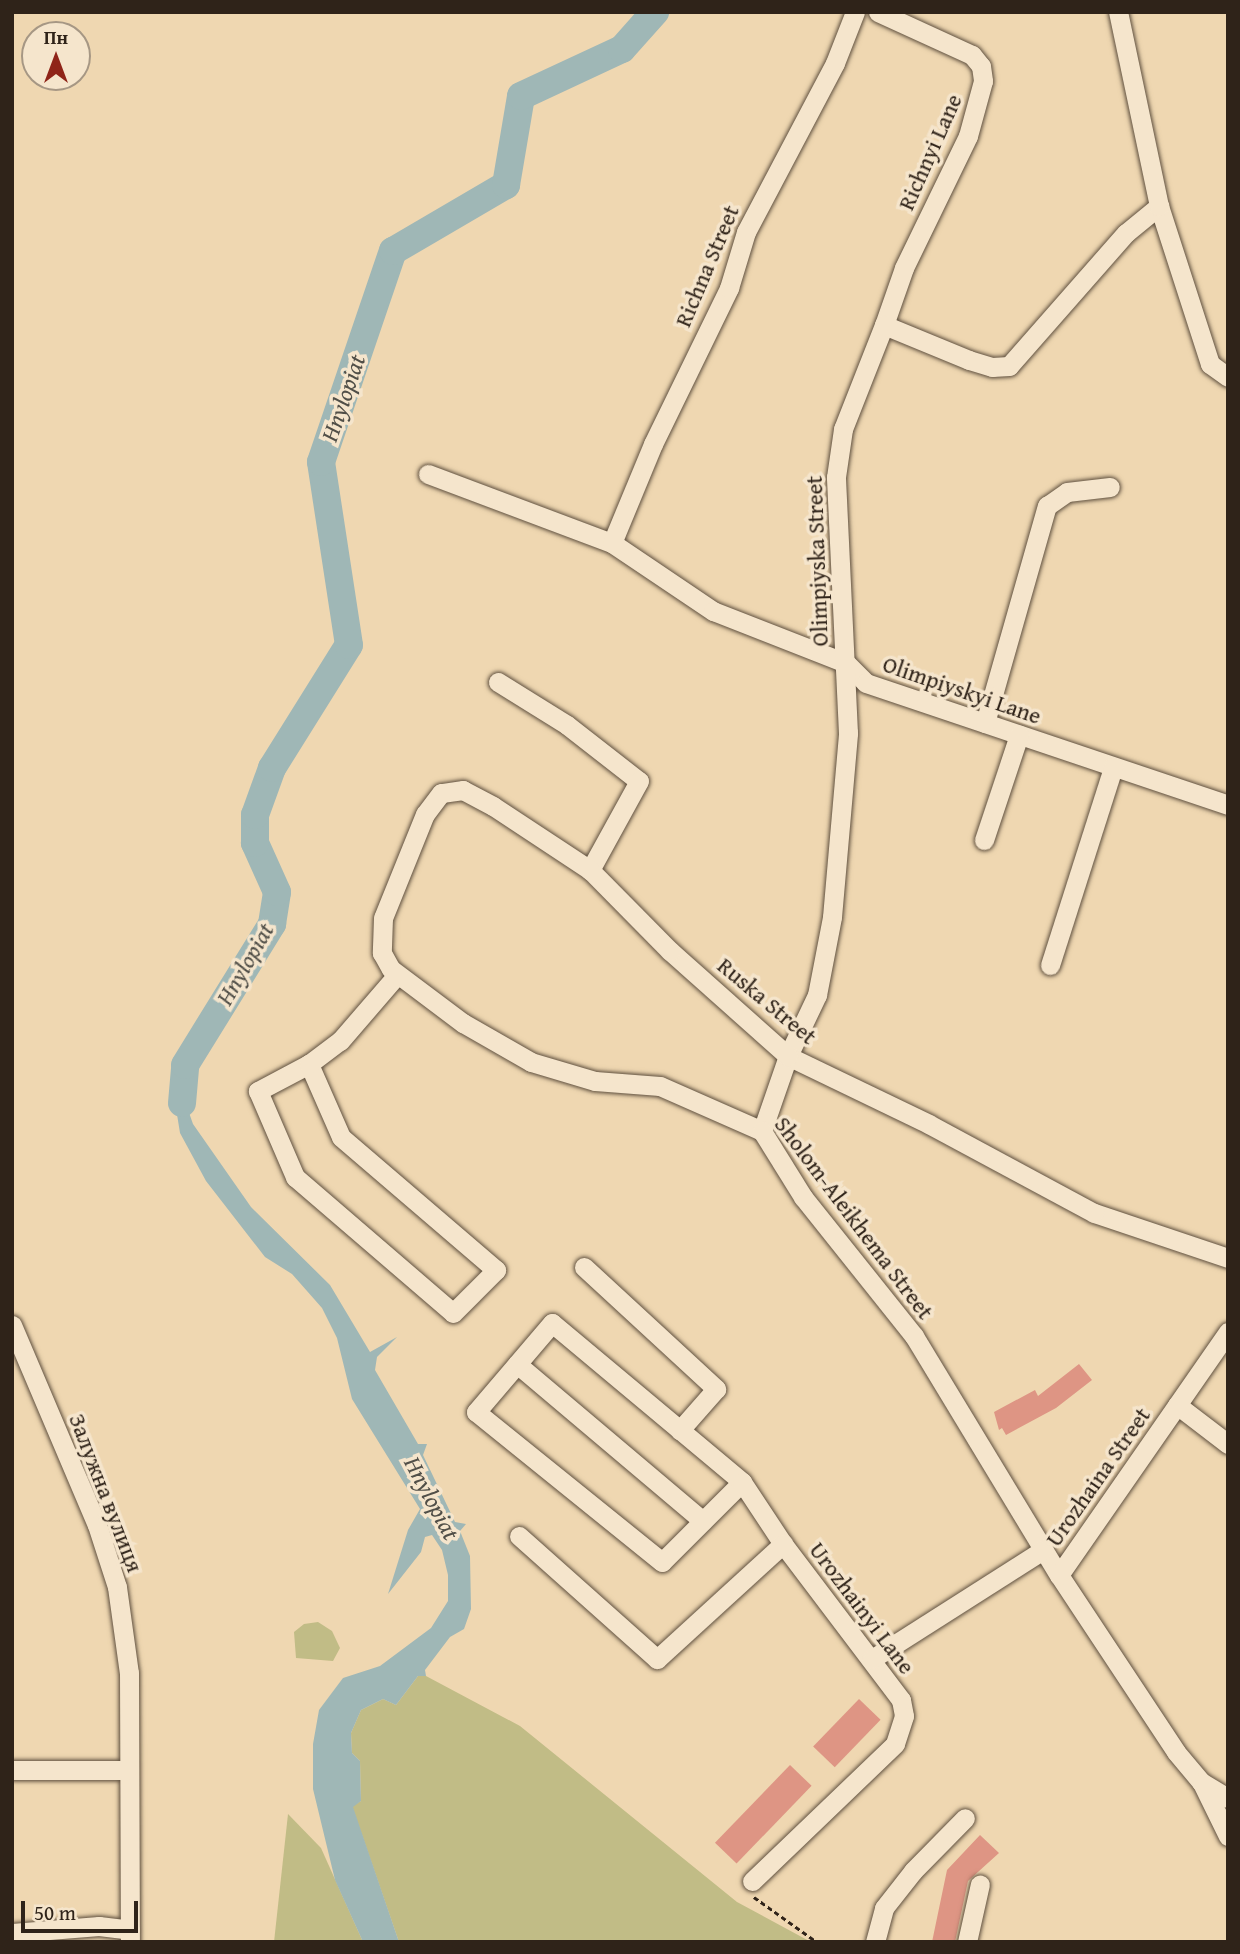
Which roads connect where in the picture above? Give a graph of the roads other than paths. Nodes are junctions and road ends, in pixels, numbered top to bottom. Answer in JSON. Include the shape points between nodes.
{"nodes":[{"id":1,"x":855,"y":12,"type":"edge"},
{"id":2,"x":878,"y":12,"type":"edge"},
{"id":3,"x":1118,"y":12,"type":"edge"},
{"id":4,"x":1159,"y":206,"type":"junction"},
{"id":5,"x":884,"y":326,"type":"junction"},
{"id":6,"x":1228,"y":377,"type":"edge"},
{"id":7,"x":428,"y":474,"type":"dead end"},
{"id":8,"x":1110,"y":487,"type":"dead end"},
{"id":9,"x":612,"y":543,"type":"junction"},
{"id":10,"x":846,"y":663,"type":"junction"},
{"id":11,"x":498,"y":682,"type":"dead end"},
{"id":12,"x":985,"y":723,"type":"junction"},
{"id":13,"x":1019,"y":735,"type":"junction"},
{"id":14,"x":1113,"y":768,"type":"junction"},
{"id":15,"x":1228,"y":805,"type":"edge"},
{"id":16,"x":984,"y":840,"type":"dead end"},
{"id":17,"x":590,"y":870,"type":"junction"},
{"id":18,"x":1051,"y":965,"type":"dead end"},
{"id":19,"x":397,"y":975,"type":"junction"},
{"id":20,"x":788,"y":1056,"type":"junction"},
{"id":21,"x":309,"y":1064,"type":"junction"},
{"id":22,"x":762,"y":1131,"type":"junction"},
{"id":23,"x":1228,"y":1258,"type":"edge"},
{"id":24,"x":584,"y":1266,"type":"dead end"},
{"id":25,"x":12,"y":1325,"type":"edge"},
{"id":26,"x":1228,"y":1332,"type":"edge"},
{"id":27,"x":517,"y":1364,"type":"junction"},
{"id":28,"x":1177,"y":1405,"type":"junction"},
{"id":29,"x":680,"y":1430,"type":"junction"},
{"id":30,"x":1228,"y":1444,"type":"edge"},
{"id":31,"x":742,"y":1482,"type":"junction"},
{"id":32,"x":703,"y":1521,"type":"junction"},
{"id":33,"x":519,"y":1536,"type":"dead end"},
{"id":34,"x":783,"y":1544,"type":"junction"},
{"id":35,"x":1043,"y":1550,"type":"junction"},
{"id":36,"x":1059,"y":1575,"type":"junction"},
{"id":37,"x":872,"y":1659,"type":"junction"},
{"id":38,"x":12,"y":1770,"type":"edge"},
{"id":39,"x":127,"y":1770,"type":"junction"},
{"id":40,"x":1201,"y":1782,"type":"junction"},
{"id":41,"x":1228,"y":1798,"type":"edge"},
{"id":42,"x":965,"y":1818,"type":"dead end"},
{"id":43,"x":1228,"y":1836,"type":"edge"},
{"id":44,"x":752,"y":1881,"type":"road end"},
{"id":45,"x":980,"y":1884,"type":"dead end"},
{"id":46,"x":12,"y":1933,"type":"edge"},
{"id":47,"x":130,"y":1936,"type":"edge"},
{"id":48,"x":875,"y":1942,"type":"edge"},
{"id":49,"x":967,"y":1942,"type":"edge"}],
"edges":[{"from":1,"to":9,"type":"street","name":"Richna Street","via":[[835,63],[746,232],[729,288],[653,444]]},
{"from":2,"to":5,"type":"street","name":"Richnyi Lane","via":[[972,55],[981,66],[984,81],[968,136],[904,268]]},
{"from":3,"to":4,"type":"street"},
{"from":4,"to":5,"type":"street","via":[[1126,233],[1009,366],[992,367],[969,360]]},
{"from":4,"to":6,"type":"street","via":[[1210,363]]},
{"from":5,"to":10,"type":"street","name":"Olimpiyska Street","via":[[842,429],[836,477]]},
{"from":7,"to":9,"type":"street","name":"Olimpiyskyi Lane"},
{"from":8,"to":12,"type":"street","via":[[1067,492],[1046,506]]},
{"from":9,"to":10,"type":"street","name":"Olimpiyskyi Lane","via":[[713,611]]},
{"from":10,"to":12,"type":"street","name":"Olimpiyskyi Lane","via":[[866,683]]},
{"from":10,"to":20,"type":"street","name":"Olimpiyska Street","via":[[844,801],[827,957],[817,995]]},
{"from":11,"to":17,"type":"street","via":[[567,725],[639,781]]},
{"from":12,"to":13,"type":"street","name":"Olimpiyskyi Lane"},
{"from":13,"to":14,"type":"street","name":"Olimpiyskyi Lane"},
{"from":13,"to":16,"type":"street"},
{"from":14,"to":15,"type":"street","name":"Olimpiyskyi Lane"},
{"from":14,"to":18,"type":"street"},
{"from":17,"to":19,"type":"street","name":"Sholom-Aleikhema Street","via":[[525,824],[473,795],[463,790],[441,793],[425,814],[383,918],[382,953]]},
{"from":17,"to":20,"type":"street","name":"Ruska Street","via":[[670,951]]},
{"from":19,"to":21,"type":"street","via":[[340,1041]]},
{"from":19,"to":22,"type":"street","name":"Sholom-Aleikhema Street","via":[[463,1023],[531,1062],[595,1081],[660,1086]]},
{"from":20,"to":22,"type":"street","name":"Olimpiyska Street"},
{"from":20,"to":23,"type":"street","name":"Ruska Street","via":[[929,1124],[1094,1213]]},
{"from":21,"to":21,"type":"street","via":[[341,1137],[496,1270],[453,1313],[295,1177],[258,1091]]},
{"from":22,"to":35,"type":"street","name":"Sholom-Aleikhema Street","via":[[803,1197],[914,1336]]},
{"from":24,"to":29,"type":"street","via":[[716,1389]]},
{"from":25,"to":39,"type":"street","name":"Залужна вулиця","via":[[97,1525],[117,1587],[129,1673]]},
{"from":26,"to":28,"type":"street","name":"Urozhaina Street"},
{"from":27,"to":29,"type":"street","name":"Urozhainyi Lane","via":[[552,1323]]},
{"from":27,"to":32,"type":"street"},
{"from":27,"to":32,"type":"street","via":[[476,1412],[662,1562]]},
{"from":28,"to":30,"type":"street","name":"Urozhaina Street"},
{"from":28,"to":36,"type":"street","name":"Urozhaina Street"},
{"from":29,"to":31,"type":"street","name":"Urozhainyi Lane"},
{"from":31,"to":32,"type":"street"},
{"from":31,"to":34,"type":"street","name":"Urozhainyi Lane"},
{"from":33,"to":34,"type":"street","via":[[657,1659]]},
{"from":34,"to":37,"type":"street","name":"Urozhainyi Lane"},
{"from":35,"to":36,"type":"street","name":"Sholom-Aleikhema Street"},
{"from":35,"to":37,"type":"street"},
{"from":36,"to":40,"type":"street","name":"Sholom-Aleikhema Street","via":[[1176,1752]]},
{"from":37,"to":44,"type":"street","name":"Urozhainyi Lane","via":[[901,1700],[902,1731],[895,1744]]},
{"from":38,"to":39,"type":"street"},
{"from":39,"to":47,"type":"street","name":"Залужна вулиця"},
{"from":40,"to":41,"type":"street","name":"Sholom-Aleikhema Street"},
{"from":40,"to":43,"type":"street"},
{"from":42,"to":48,"type":"street","via":[[884,1908]]},
{"from":45,"to":49,"type":"street"},
{"from":46,"to":47,"type":"street","via":[[99,1926]]}]}
